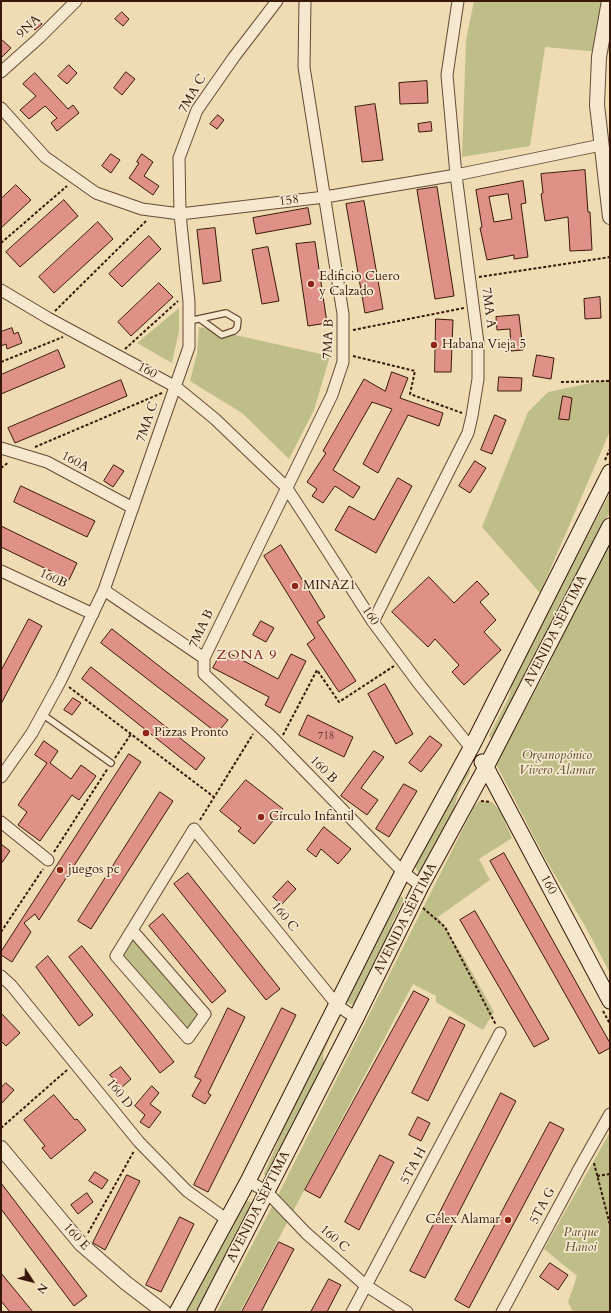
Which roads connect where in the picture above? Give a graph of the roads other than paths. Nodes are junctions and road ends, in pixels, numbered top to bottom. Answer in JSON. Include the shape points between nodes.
{"nodes":[{"id":1,"x":76,"y":1,"type":"edge"},
{"id":2,"x":277,"y":1,"type":"edge"},
{"id":3,"x":305,"y":1,"type":"edge"},
{"id":4,"x":458,"y":1,"type":"edge"},
{"id":5,"x":609,"y":1,"type":"edge"},
{"id":6,"x":1,"y":72,"type":"edge"},
{"id":7,"x":1,"y":108,"type":"edge"},
{"id":8,"x":606,"y":145,"type":"edge"},
{"id":9,"x":456,"y":175,"type":"junction"},
{"id":10,"x":325,"y":197,"type":"junction"},
{"id":11,"x":180,"y":214,"type":"junction"},
{"id":12,"x":610,"y":217,"type":"edge"},
{"id":13,"x":1,"y":290,"type":"edge"},
{"id":14,"x":194,"y":320,"type":"junction"},
{"id":15,"x":176,"y":387,"type":"junction"},
{"id":16,"x":1,"y":448,"type":"edge"},
{"id":17,"x":610,"y":472,"type":"edge"},
{"id":18,"x":286,"y":487,"type":"junction"},
{"id":19,"x":133,"y":508,"type":"junction"},
{"id":20,"x":610,"y":526,"type":"edge"},
{"id":21,"x":1,"y":571,"type":"edge"},
{"id":22,"x":104,"y":590,"type":"junction"},
{"id":23,"x":93,"y":614,"type":"junction"},
{"id":24,"x":373,"y":622,"type":"junction"},
{"id":25,"x":204,"y":658,"type":"junction"},
{"id":26,"x":204,"y":674,"type":"joint"},
{"id":27,"x":42,"y":714,"type":"junction"},
{"id":28,"x":471,"y":748,"type":"junction"},
{"id":29,"x":111,"y":763,"type":"road end"},
{"id":30,"x":486,"y":767,"type":"junction"},
{"id":31,"x":1,"y":777,"type":"edge"},
{"id":32,"x":1,"y":822,"type":"edge"},
{"id":33,"x":48,"y":860,"type":"road end"},
{"id":34,"x":404,"y":872,"type":"junction"},
{"id":35,"x":422,"y":886,"type":"junction"},
{"id":36,"x":132,"y":930,"type":"junction"},
{"id":37,"x":1,"y":976,"type":"edge"},
{"id":38,"x":338,"y":1006,"type":"junction"},
{"id":39,"x":606,"y":1006,"type":"edge"},
{"id":40,"x":356,"y":1018,"type":"junction"},
{"id":41,"x":500,"y":1033,"type":"road end"},
{"id":42,"x":610,"y":1114,"type":"edge"},
{"id":43,"x":1,"y":1148,"type":"edge"},
{"id":44,"x":248,"y":1181,"type":"junction"},
{"id":45,"x":267,"y":1192,"type":"junction"},
{"id":46,"x":226,"y":1220,"type":"junction"},
{"id":47,"x":366,"y":1286,"type":"junction"},
{"id":48,"x":164,"y":1312,"type":"edge"},
{"id":49,"x":177,"y":1312,"type":"edge"},
{"id":50,"x":205,"y":1312,"type":"edge"},
{"id":51,"x":352,"y":1312,"type":"edge"},
{"id":52,"x":407,"y":1312,"type":"edge"},
{"id":53,"x":502,"y":1312,"type":"edge"}],
"edges":[{"from":1,"to":6,"type":"street","name":"9NA"},
{"from":2,"to":11,"type":"street","name":"7MA C","via":[[197,110],[179,158]]},
{"from":3,"to":10,"type":"street","name":"7MA B","via":[[304,67]]},
{"from":4,"to":9,"type":"street","name":"7MA A","via":[[447,75]]},
{"from":5,"to":8,"type":"street","via":[[599,57],[597,105]]},
{"from":7,"to":11,"type":"street","name":"158","via":[[45,157],[96,193],[142,209]]},
{"from":8,"to":9,"type":"street","name":"158"},
{"from":8,"to":12,"type":"street"},
{"from":9,"to":10,"type":"street","name":"158"},
{"from":9,"to":24,"type":"street","name":"7MA A","via":[[478,343],[478,379],[472,416],[468,433]]},
{"from":10,"to":11,"type":"street","name":"158"},
{"from":10,"to":18,"type":"street","name":"7MA B","via":[[344,314],[343,362],[332,395]]},
{"from":11,"to":14,"type":"street","name":"7MA C","via":[[188,292]]},
{"from":13,"to":15,"type":"street","name":"160"},
{"from":14,"to":14,"type":"lane","via":[[226,313],[238,320],[234,331],[222,335]]},
{"from":14,"to":15,"type":"street","name":"7MA C"},
{"from":15,"to":18,"type":"street","name":"160","via":[[215,419]]},
{"from":15,"to":19,"type":"street","name":"7MA C"},
{"from":16,"to":19,"type":"street","name":"160A","via":[[47,462]]},
{"from":17,"to":28,"type":"main road","name":"AVENIDA SÉPTIMA"},
{"from":18,"to":24,"type":"street","name":"160"},
{"from":18,"to":25,"type":"street","name":"7MA B"},
{"from":19,"to":22,"type":"street","name":"7MA C"},
{"from":20,"to":30,"type":"main road","name":"AVENIDA SÉPTIMA"},
{"from":21,"to":23,"type":"street","name":"160B"},
{"from":22,"to":23,"type":"street","name":"7MA C"},
{"from":22,"to":25,"type":"street"},
{"from":23,"to":27,"type":"street","name":"7MA C"},
{"from":24,"to":28,"type":"street","name":"160"},
{"from":25,"to":26,"type":"street","name":"7MA B"},
{"from":26,"to":34,"type":"street","name":"160 B","via":[[259,724]]},
{"from":27,"to":29,"type":"lane"},
{"from":27,"to":31,"type":"street","name":"7MA C"},
{"from":28,"to":30,"type":"main road","name":"160"},
{"from":28,"to":34,"type":"main road","name":"AVENIDA SÉPTIMA"},
{"from":30,"to":35,"type":"main road","name":"AVENIDA SÉPTIMA"},
{"from":30,"to":39,"type":"main road","name":"160"},
{"from":32,"to":33,"type":"street"},
{"from":34,"to":35,"type":"street","name":"160 B"},
{"from":34,"to":38,"type":"main road","name":"AVENIDA SÉPTIMA"},
{"from":35,"to":40,"type":"main road","name":"AVENIDA SÉPTIMA","via":[[419,907]]},
{"from":36,"to":36,"type":"street","via":[[205,1014],[188,1038],[116,956]]},
{"from":36,"to":38,"type":"street","name":"160 C","via":[[194,829]]},
{"from":37,"to":46,"type":"street","name":"160 D","via":[[139,1142],[187,1191]]},
{"from":38,"to":40,"type":"street","name":"160 C"},
{"from":38,"to":44,"type":"main road","name":"AVENIDA SÉPTIMA"},
{"from":40,"to":45,"type":"main road","name":"AVENIDA SÉPTIMA"},
{"from":41,"to":47,"type":"street","name":"5TA H"},
{"from":42,"to":53,"type":"street","name":"5TA G"},
{"from":43,"to":48,"type":"street","name":"160 E","via":[[81,1244]]},
{"from":44,"to":45,"type":"street","name":"160 C"},
{"from":44,"to":46,"type":"main road","name":"AVENIDA SÉPTIMA"},
{"from":45,"to":47,"type":"street","name":"160 C","via":[[306,1233]]},
{"from":45,"to":50,"type":"main road","name":"AVENIDA SÉPTIMA"},
{"from":46,"to":49,"type":"main road","name":"AVENIDA SÉPTIMA"},
{"from":47,"to":51,"type":"street","name":"5TA H"},
{"from":47,"to":52,"type":"street","name":"160 C"}]}
